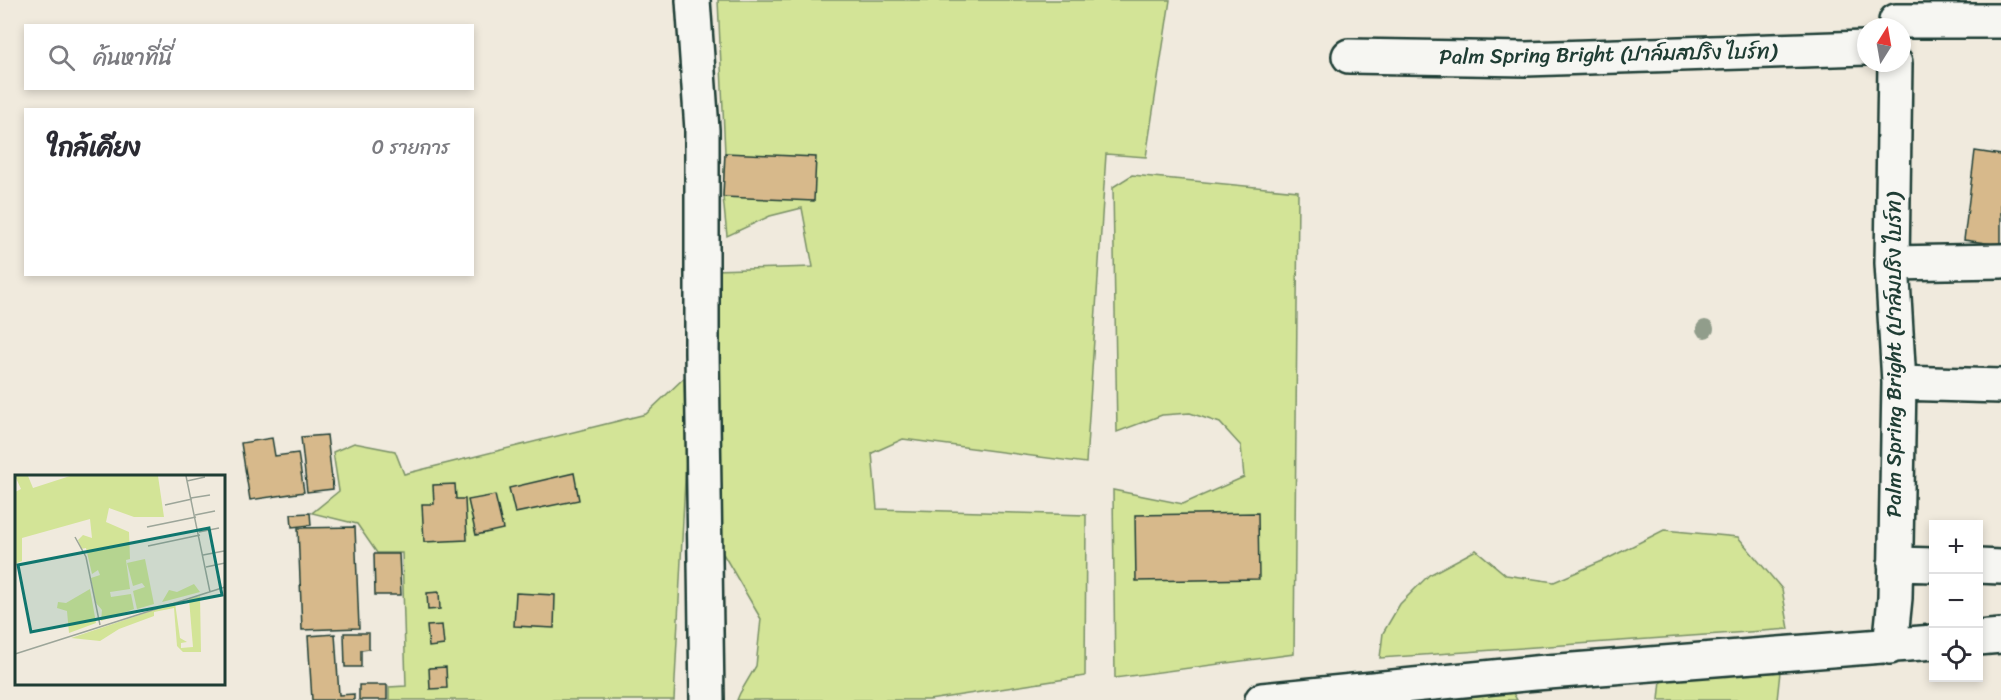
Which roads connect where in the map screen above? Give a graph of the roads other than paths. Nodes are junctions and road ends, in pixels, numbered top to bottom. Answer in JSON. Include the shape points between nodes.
{"nodes":[{"id":1,"x":693,"y":0,"type":"edge"},
{"id":2,"x":1896,"y":16,"type":"edge"},
{"id":3,"x":2001,"y":21,"type":"edge"},
{"id":4,"x":1857,"y":48,"type":"edge"},
{"id":5,"x":1349,"y":56,"type":"dead end"},
{"id":6,"x":1895,"y":72,"type":"edge"},
{"id":7,"x":2001,"y":261,"type":"edge"},
{"id":8,"x":1892,"y":263,"type":"junction"},
{"id":9,"x":1899,"y":383,"type":"junction"},
{"id":10,"x":2001,"y":386,"type":"edge"},
{"id":11,"x":1895,"y":564,"type":"junction"},
{"id":12,"x":1929,"y":565,"type":"edge"},
{"id":13,"x":1983,"y":566,"type":"edge"},
{"id":14,"x":2001,"y":567,"type":"edge"},
{"id":15,"x":2001,"y":636,"type":"edge"},
{"id":16,"x":1983,"y":638,"type":"edge"},
{"id":17,"x":1929,"y":643,"type":"edge"},
{"id":18,"x":1890,"y":647,"type":"junction"},
{"id":19,"x":708,"y":700,"type":"edge"},
{"id":20,"x":1262,"y":700,"type":"edge"}],
"edges":[{"from":1,"to":19,"type":"street","via":[[702,130]]},
{"from":2,"to":3,"type":"street"},
{"from":4,"to":5,"type":"street","name":"Palm Spring Bright (ปาล์มสปริง ไบร์ท)","via":[[1526,59]]},
{"from":6,"to":8,"type":"street","name":"Palm Spring Bright (ปาล์มปริง ไบร์ท)"},
{"from":7,"to":8,"type":"street"},
{"from":8,"to":9,"type":"street","name":"Palm Spring Bright (ปาล์มปริง ไบร์ท)"},
{"from":9,"to":10,"type":"street"},
{"from":9,"to":11,"type":"street","name":"Palm Spring Bright (ปาล์มปริง ไบร์ท)"},
{"from":11,"to":12,"type":"street"},
{"from":11,"to":18,"type":"street","name":"Palm Spring Bright (ปาล์มปริง ไบร์ท)"},
{"from":13,"to":14,"type":"street"},
{"from":15,"to":16,"type":"street"},
{"from":17,"to":18,"type":"street"},
{"from":18,"to":20,"type":"street","via":[[1535,673]]}]}
